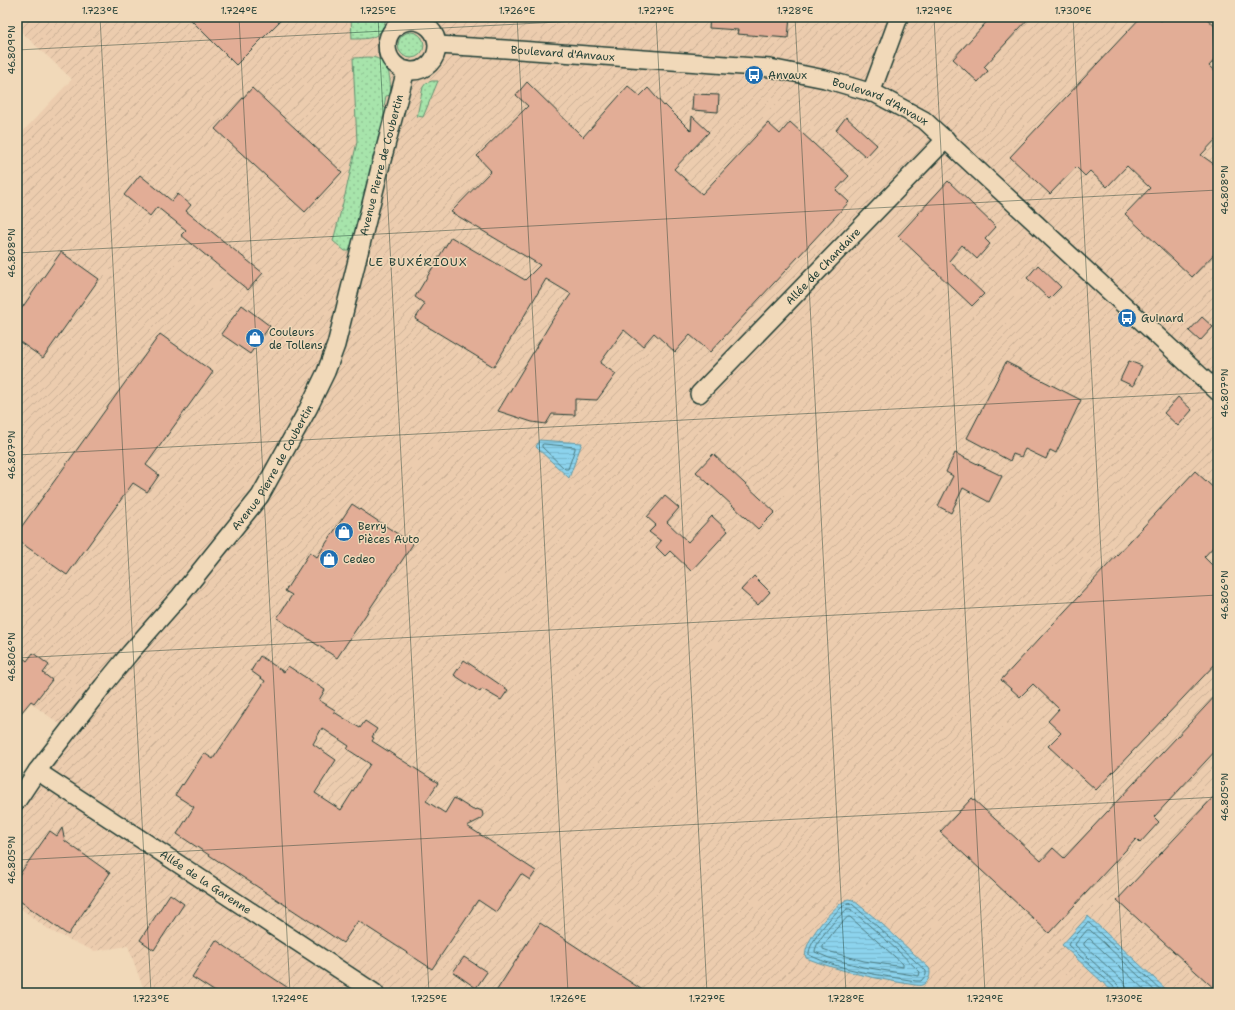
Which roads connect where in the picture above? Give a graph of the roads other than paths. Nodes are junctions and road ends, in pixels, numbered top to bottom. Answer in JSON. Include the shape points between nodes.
{"nodes":[{"id":1,"x":898,"y":17,"type":"edge"},
{"id":2,"x":401,"y":20,"type":"edge"},
{"id":3,"x":438,"y":45,"type":"junction"},
{"id":4,"x":406,"y":70,"type":"junction"},
{"id":5,"x":872,"y":93,"type":"junction"},
{"id":6,"x":946,"y":139,"type":"junction"},
{"id":7,"x":1218,"y":392,"type":"edge"},
{"id":8,"x":698,"y":394,"type":"dead end"},
{"id":9,"x":37,"y":771,"type":"junction"},
{"id":10,"x":17,"y":801,"type":"edge"},
{"id":11,"x":375,"y":993,"type":"edge"}],
"edges":[{"from":1,"to":5,"type":"street"},
{"from":2,"to":3,"type":"street","via":[[426,24],[436,37]]},
{"from":2,"to":4,"type":"street","via":[[391,32],[387,46],[392,62]]},
{"from":3,"to":4,"type":"street","via":[[434,60],[428,66],[421,70]]},
{"from":3,"to":5,"type":"street","name":"Boulevard d'Anvaux","via":[[770,68],[825,79]]},
{"from":4,"to":9,"type":"street","name":"Avenue Pierre de Coubertin","via":[[336,345],[308,409],[260,496],[180,596],[107,680]]},
{"from":5,"to":6,"type":"street","name":"Boulevard d'Anvaux","via":[[924,120]]},
{"from":6,"to":7,"type":"street","name":"Boulevard d'Anvaux"},
{"from":6,"to":8,"type":"street","name":"Allée de Chandaire"},
{"from":9,"to":10,"type":"street","name":"Avenue Pierre de Coubertin"},
{"from":9,"to":11,"type":"street","name":"Allée de la Garenne"}]}
